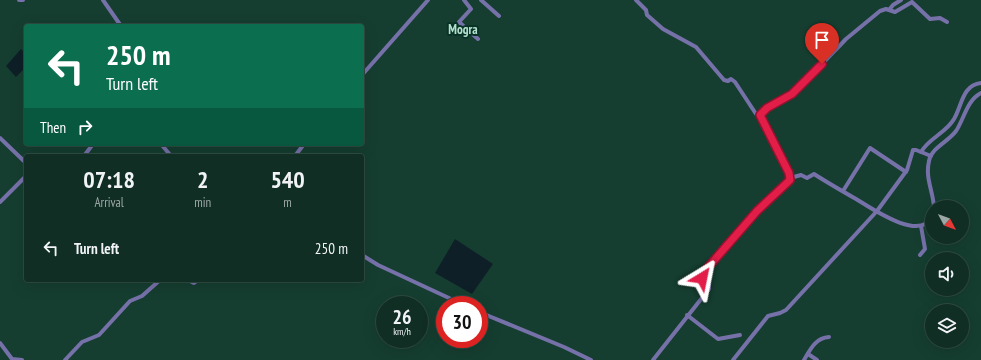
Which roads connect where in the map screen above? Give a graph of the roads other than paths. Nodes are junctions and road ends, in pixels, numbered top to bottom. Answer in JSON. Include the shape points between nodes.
{"nodes":[{"id":1,"x":19,"y":0,"type":"edge"},
{"id":2,"x":23,"y":0,"type":"edge"},
{"id":3,"x":103,"y":0,"type":"edge"},
{"id":4,"x":464,"y":0,"type":"edge"},
{"id":5,"x":481,"y":0,"type":"edge"},
{"id":6,"x":636,"y":0,"type":"edge"},
{"id":7,"x":902,"y":0,"type":"edge"},
{"id":8,"x":425,"y":1,"type":"edge"},
{"id":9,"x":889,"y":10,"type":"junction"},
{"id":10,"x":499,"y":16,"type":"dead end"},
{"id":11,"x":947,"y":22,"type":"dead end"},
{"id":12,"x":120,"y":24,"type":"edge"},
{"id":13,"x":478,"y":39,"type":"dead end"},
{"id":14,"x":364,"y":73,"type":"edge"},
{"id":15,"x":981,"y":83,"type":"edge"},
{"id":16,"x":981,"y":93,"type":"edge"},
{"id":17,"x":760,"y":115,"type":"junction"},
{"id":18,"x":0,"y":138,"type":"edge"},
{"id":19,"x":163,"y":146,"type":"edge"},
{"id":20,"x":169,"y":154,"type":"edge"},
{"id":21,"x":926,"y":154,"type":"junction"},
{"id":22,"x":24,"y":162,"type":"edge"},
{"id":23,"x":906,"y":172,"type":"junction"},
{"id":24,"x":24,"y":178,"type":"edge"},
{"id":25,"x":790,"y":178,"type":"junction"},
{"id":26,"x":842,"y":192,"type":"junction"},
{"id":27,"x":933,"y":200,"type":"edge"},
{"id":28,"x":0,"y":202,"type":"edge"},
{"id":29,"x":877,"y":212,"type":"junction"},
{"id":30,"x":925,"y":224,"type":"edge"},
{"id":31,"x":921,"y":226,"type":"junction"},
{"id":32,"x":920,"y":255,"type":"dead end"},
{"id":33,"x":364,"y":256,"type":"edge"},
{"id":34,"x":157,"y":282,"type":"edge"},
{"id":35,"x":445,"y":296,"type":"edge"},
{"id":36,"x":687,"y":315,"type":"junction"},
{"id":37,"x":488,"y":316,"type":"edge"},
{"id":38,"x":740,"y":335,"type":"dead end"},
{"id":39,"x":828,"y":337,"type":"dead end"},
{"id":40,"x":0,"y":343,"type":"edge"},
{"id":41,"x":808,"y":354,"type":"junction"},
{"id":42,"x":22,"y":360,"type":"edge"},
{"id":43,"x":65,"y":360,"type":"edge"},
{"id":44,"x":591,"y":360,"type":"edge"},
{"id":45,"x":653,"y":360,"type":"edge"},
{"id":46,"x":734,"y":360,"type":"edge"},
{"id":47,"x":804,"y":360,"type":"edge"},
{"id":48,"x":817,"y":360,"type":"edge"}],
"edges":[{"from":1,"to":2,"type":"street"},
{"from":3,"to":12,"type":"street"},
{"from":4,"to":13,"type":"street","via":[[470,9],[459,22]]},
{"from":5,"to":10,"type":"street"},
{"from":6,"to":17,"type":"street","via":[[646,10],[648,17],[663,29],[696,47],[724,80],[733,80],[756,114]]},
{"from":7,"to":9,"type":"street"},
{"from":8,"to":14,"type":"street"},
{"from":9,"to":11,"type":"street","via":[[895,12],[912,2],[930,19],[940,18]]},
{"from":9,"to":17,"type":"street","via":[[880,11],[850,35],[796,91]]},
{"from":15,"to":21,"type":"street","via":[[975,84],[967,92],[953,121],[926,145]]},
{"from":16,"to":21,"type":"street","via":[[971,101],[955,132]]},
{"from":17,"to":25,"type":"street"},
{"from":18,"to":22,"type":"street"},
{"from":19,"to":20,"type":"street"},
{"from":21,"to":23,"type":"street","via":[[913,150]]},
{"from":21,"to":27,"type":"street"},
{"from":23,"to":26,"type":"street","via":[[870,148]]},
{"from":23,"to":29,"type":"street"},
{"from":24,"to":28,"type":"street"},
{"from":25,"to":26,"type":"street","via":[[801,175],[807,178],[814,174]]},
{"from":25,"to":36,"type":"street","via":[[757,211],[703,273],[702,278],[709,285],[709,289]]},
{"from":26,"to":29,"type":"street"},
{"from":29,"to":31,"type":"street","via":[[898,222]]},
{"from":29,"to":46,"type":"street","via":[[786,310],[768,316]]},
{"from":30,"to":31,"type":"street"},
{"from":31,"to":32,"type":"street","via":[[925,247]]},
{"from":33,"to":35,"type":"street"},
{"from":34,"to":43,"type":"street","via":[[142,296],[130,301],[99,335],[82,342]]},
{"from":36,"to":38,"type":"street","via":[[718,339]]},
{"from":36,"to":45,"type":"street"},
{"from":37,"to":44,"type":"street"},
{"from":39,"to":41,"type":"street","via":[[818,340]]},
{"from":40,"to":42,"type":"street","via":[[9,357]]},
{"from":41,"to":47,"type":"street"},
{"from":41,"to":48,"type":"street"}]}
